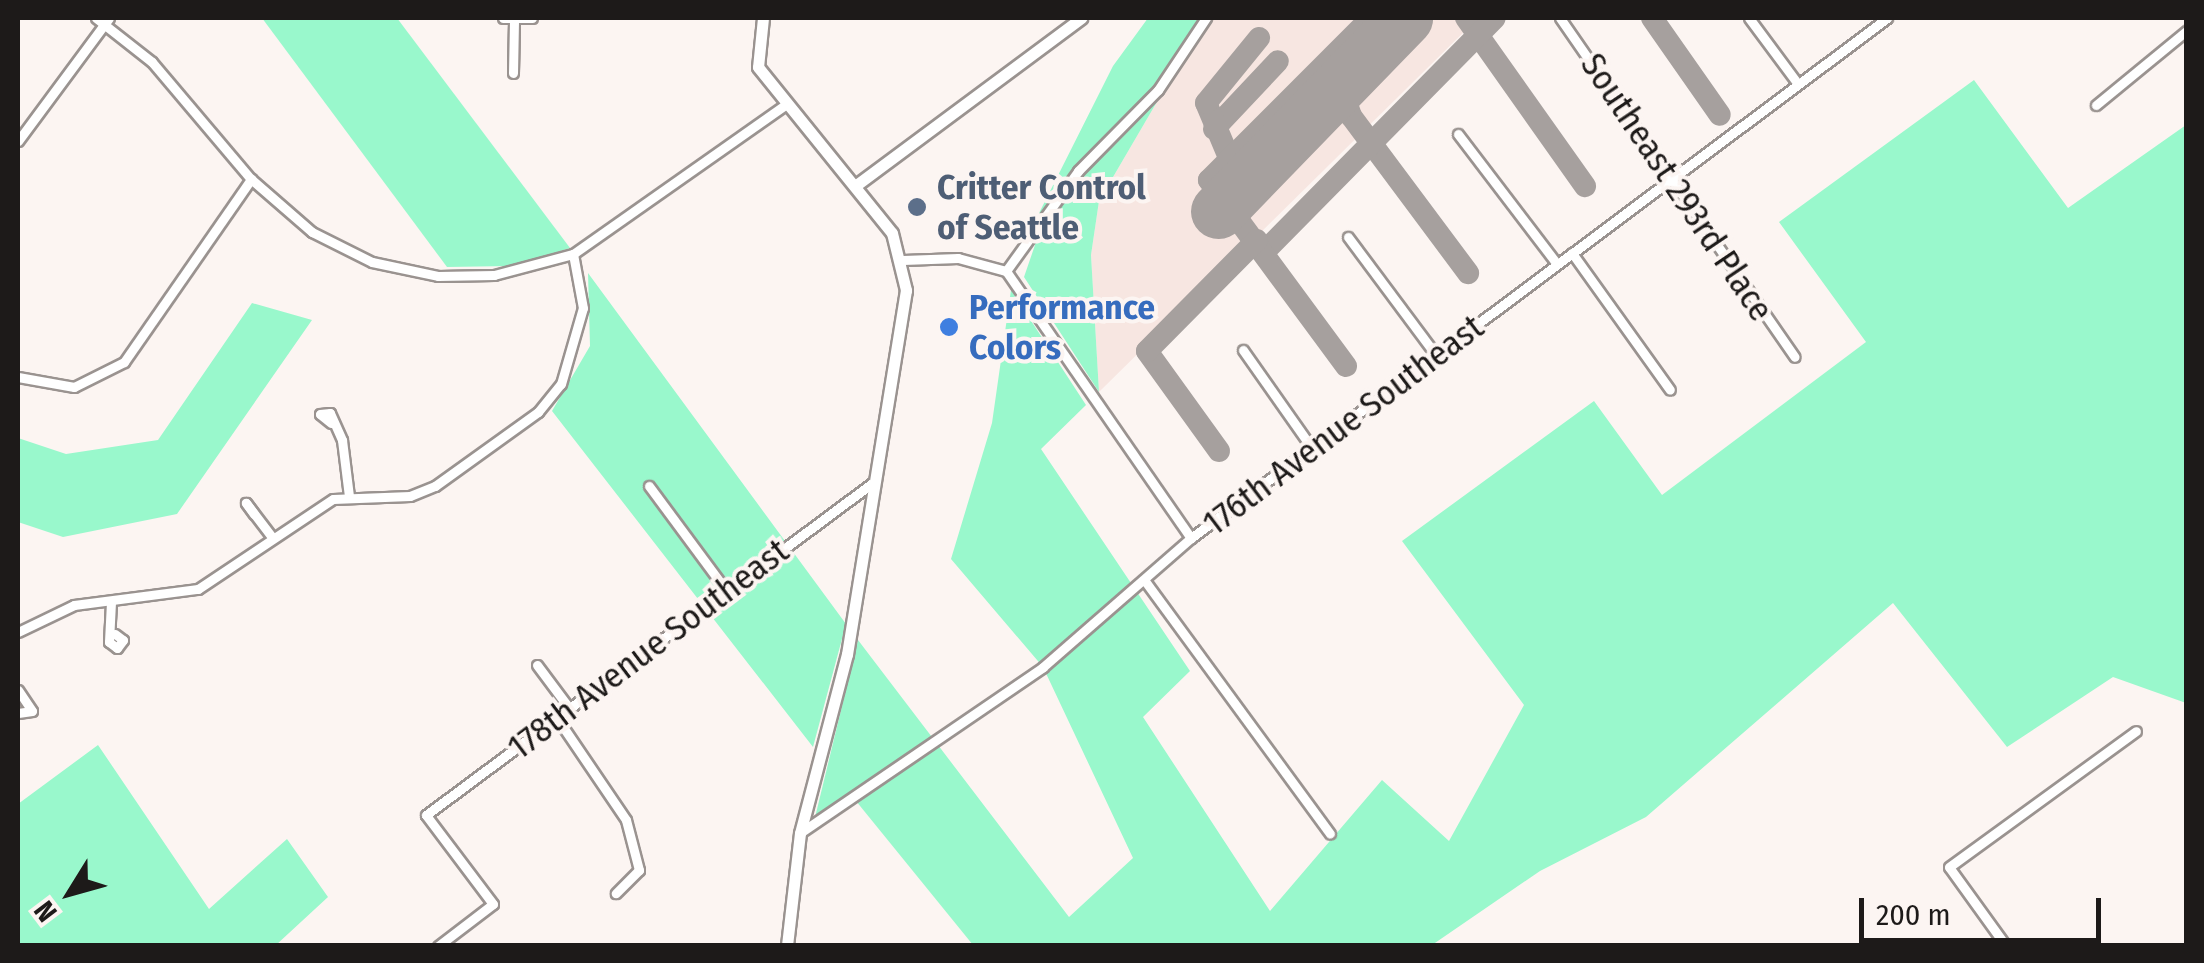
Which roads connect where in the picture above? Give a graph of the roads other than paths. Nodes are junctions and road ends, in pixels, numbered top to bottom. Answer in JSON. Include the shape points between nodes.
{"nodes":[{"id":1,"x":503,"y":18,"type":"edge"},
{"id":2,"x":532,"y":18,"type":"edge"},
{"id":3,"x":763,"y":18,"type":"edge"},
{"id":4,"x":1081,"y":18,"type":"edge"},
{"id":5,"x":1206,"y":18,"type":"edge"},
{"id":6,"x":1560,"y":18,"type":"edge"},
{"id":7,"x":1749,"y":18,"type":"edge"},
{"id":8,"x":1887,"y":18,"type":"edge"},
{"id":9,"x":103,"y":19,"type":"edge"},
{"id":10,"x":514,"y":19,"type":"edge"},
{"id":11,"x":2186,"y":31,"type":"edge"},
{"id":12,"x":513,"y":74,"type":"dead end"},
{"id":13,"x":1798,"y":84,"type":"junction"},
{"id":14,"x":785,"y":104,"type":"junction"},
{"id":15,"x":2096,"y":105,"type":"dead end"},
{"id":16,"x":1458,"y":134,"type":"dead end"},
{"id":17,"x":18,"y":141,"type":"edge"},
{"id":18,"x":1672,"y":178,"type":"junction"},
{"id":19,"x":251,"y":179,"type":"junction"},
{"id":20,"x":855,"y":186,"type":"junction"},
{"id":21,"x":1348,"y":236,"type":"dead end"},
{"id":22,"x":1572,"y":253,"type":"junction"},
{"id":23,"x":573,"y":254,"type":"junction"},
{"id":24,"x":903,"y":260,"type":"junction"},
{"id":25,"x":1557,"y":264,"type":"junction"},
{"id":26,"x":1006,"y":271,"type":"junction"},
{"id":27,"x":1243,"y":350,"type":"dead end"},
{"id":28,"x":1436,"y":355,"type":"junction"},
{"id":29,"x":1795,"y":357,"type":"dead end"},
{"id":30,"x":18,"y":377,"type":"edge"},
{"id":31,"x":1670,"y":390,"type":"dead end"},
{"id":32,"x":331,"y":423,"type":"dead end"},
{"id":33,"x":1312,"y":448,"type":"junction"},
{"id":34,"x":871,"y":484,"type":"junction"},
{"id":35,"x":649,"y":486,"type":"dead end"},
{"id":36,"x":350,"y":496,"type":"junction"},
{"id":37,"x":254,"y":514,"type":"dead end"},
{"id":38,"x":272,"y":537,"type":"junction"},
{"id":39,"x":1191,"y":538,"type":"junction"},
{"id":40,"x":1145,"y":581,"type":"junction"},
{"id":41,"x":726,"y":590,"type":"junction"},
{"id":42,"x":111,"y":602,"type":"junction"},
{"id":43,"x":18,"y":632,"type":"edge"},
{"id":44,"x":115,"y":634,"type":"dead end"},
{"id":45,"x":537,"y":666,"type":"dead end"},
{"id":46,"x":18,"y":690,"type":"edge"},
{"id":47,"x":20,"y":704,"type":"edge"},
{"id":48,"x":569,"y":708,"type":"junction"},
{"id":49,"x":18,"y":713,"type":"edge"},
{"id":50,"x":556,"y":718,"type":"junction"},
{"id":51,"x":2136,"y":731,"type":"dead end"},
{"id":52,"x":800,"y":832,"type":"junction"},
{"id":53,"x":1330,"y":834,"type":"dead end"},
{"id":54,"x":616,"y":893,"type":"dead end"},
{"id":55,"x":438,"y":946,"type":"edge"},
{"id":56,"x":787,"y":946,"type":"edge"},
{"id":57,"x":2006,"y":946,"type":"edge"}],
"edges":[{"from":1,"to":10,"type":"street"},
{"from":2,"to":10,"type":"street"},
{"from":3,"to":14,"type":"street","via":[[756,58]]},
{"from":4,"to":20,"type":"street"},
{"from":5,"to":26,"type":"street","via":[[1158,90],[1078,172]]},
{"from":6,"to":18,"type":"street","name":"Southeast 293rd Place"},
{"from":7,"to":13,"type":"street"},
{"from":8,"to":13,"type":"street","name":"176th Avenue Southeast"},
{"from":9,"to":17,"type":"street"},
{"from":9,"to":19,"type":"street","via":[[185,96]]},
{"from":10,"to":12,"type":"street"},
{"from":11,"to":15,"type":"street"},
{"from":13,"to":18,"type":"street","name":"176th Avenue Southeast"},
{"from":14,"to":20,"type":"street"},
{"from":14,"to":23,"type":"street"},
{"from":16,"to":25,"type":"street"},
{"from":18,"to":22,"type":"street","name":"176th Avenue Southeast"},
{"from":18,"to":29,"type":"street","name":"Southeast 293rd Place"},
{"from":19,"to":23,"type":"street","via":[[341,250],[405,272],[468,278]]},
{"from":19,"to":30,"type":"street","via":[[124,362],[74,387]]},
{"from":20,"to":24,"type":"street"},
{"from":21,"to":28,"type":"street"},
{"from":22,"to":25,"type":"street","name":"176th Avenue Southeast"},
{"from":22,"to":31,"type":"street"},
{"from":23,"to":36,"type":"street","via":[[583,308],[578,341],[538,412],[423,493]]},
{"from":24,"to":26,"type":"street","via":[[958,258]]},
{"from":24,"to":34,"type":"street","via":[[906,290]]},
{"from":25,"to":28,"type":"street","name":"176th Avenue Southeast"},
{"from":26,"to":39,"type":"street"},
{"from":27,"to":33,"type":"street"},
{"from":28,"to":33,"type":"street","name":"176th Avenue Southeast"},
{"from":32,"to":36,"type":"street"},
{"from":33,"to":39,"type":"street","name":"176th Avenue Southeast"},
{"from":34,"to":41,"type":"street","name":"178th Avenue Southeast"},
{"from":34,"to":52,"type":"street","via":[[847,654]]},
{"from":35,"to":41,"type":"street"},
{"from":36,"to":38,"type":"street"},
{"from":37,"to":38,"type":"street"},
{"from":38,"to":42,"type":"street","via":[[198,589]]},
{"from":39,"to":40,"type":"street","name":"176th Avenue Southeast"},
{"from":40,"to":52,"type":"street","name":"176th Avenue Southeast","via":[[1043,668]]},
{"from":40,"to":53,"type":"street"},
{"from":41,"to":48,"type":"street","name":"178th Avenue Southeast"},
{"from":42,"to":43,"type":"street","via":[[60,608]]},
{"from":42,"to":44,"type":"street"},
{"from":45,"to":48,"type":"street"},
{"from":46,"to":47,"type":"street"},
{"from":47,"to":49,"type":"street","via":[[31,714]]},
{"from":48,"to":50,"type":"street","name":"178th Avenue Southeast"},
{"from":50,"to":54,"type":"street","via":[[626,820],[640,866]]},
{"from":50,"to":55,"type":"street","name":"178th Avenue Southeast","via":[[426,816],[493,904]]},
{"from":51,"to":57,"type":"street","via":[[1949,867]]},
{"from":52,"to":56,"type":"street"}]}
